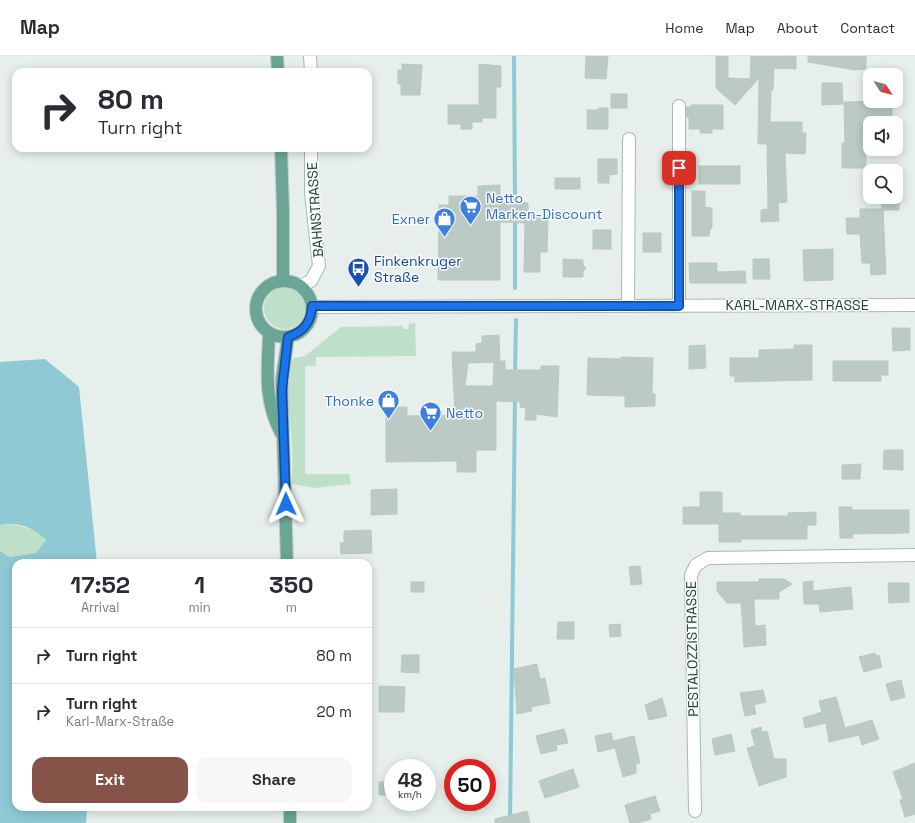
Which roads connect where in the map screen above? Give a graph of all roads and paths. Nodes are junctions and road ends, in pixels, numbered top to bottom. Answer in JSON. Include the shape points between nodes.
{"nodes":[{"id":1,"x":277,"y":56,"type":"edge"},
{"id":2,"x":310,"y":56,"type":"edge"},
{"id":3,"x":278,"y":68,"type":"edge"},
{"id":4,"x":311,"y":68,"type":"edge"},
{"id":5,"x":679,"y":106,"type":"dead end"},
{"id":6,"x":629,"y":139,"type":"dead end"},
{"id":7,"x":280,"y":152,"type":"edge"},
{"id":8,"x":311,"y":152,"type":"edge"},
{"id":9,"x":283,"y":281,"type":"junction"},
{"id":10,"x":300,"y":286,"type":"junction"},
{"id":11,"x":915,"y":305,"type":"edge"},
{"id":12,"x":312,"y":306,"type":"junction"},
{"id":13,"x":628,"y":306,"type":"junction"},
{"id":14,"x":679,"y":306,"type":"junction"},
{"id":15,"x":270,"y":333,"type":"junction"},
{"id":16,"x":288,"y":337,"type":"junction"},
{"id":17,"x":284,"y":439,"type":"junction"},
{"id":18,"x":915,"y":555,"type":"edge"},
{"id":19,"x":287,"y":559,"type":"edge"},
{"id":20,"x":290,"y":811,"type":"edge"},
{"id":21,"x":695,"y":811,"type":"dead end"},
{"id":22,"x":290,"y":823,"type":"edge"}],
"edges":[{"from":1,"to":3,"type":"main road"},
{"from":2,"to":4,"type":"street"},
{"from":5,"to":14,"type":"street"},
{"from":6,"to":13,"type":"street"},
{"from":7,"to":9,"type":"main road"},
{"from":8,"to":10,"type":"street","name":"BAHNSTRASSE","via":[[311,193],[319,266],[312,281]]},
{"from":9,"to":10,"type":"main road"},
{"from":9,"to":15,"type":"main road","via":[[264,290],[257,302],[259,320]]},
{"from":10,"to":12,"type":"main road","via":[[308,295]]},
{"from":11,"to":14,"type":"street","name":"KARL-MARX-STRASSE"},
{"from":12,"to":13,"type":"street","name":"KARL-MARX-STRASSE"},
{"from":12,"to":16,"type":"main road","via":[[310,320],[306,326]]},
{"from":13,"to":14,"type":"street","name":"KARL-MARX-STRASSE"},
{"from":15,"to":16,"type":"main road"},
{"from":15,"to":17,"type":"main road","via":[[266,385],[268,400]]},
{"from":16,"to":17,"type":"main road","via":[[282,378]]},
{"from":17,"to":19,"type":"main road"},
{"from":18,"to":21,"type":"street","name":"PESTALOZZISTRASSE","via":[[708,558],[696,565],[691,575]]},
{"from":20,"to":22,"type":"main road"}]}
